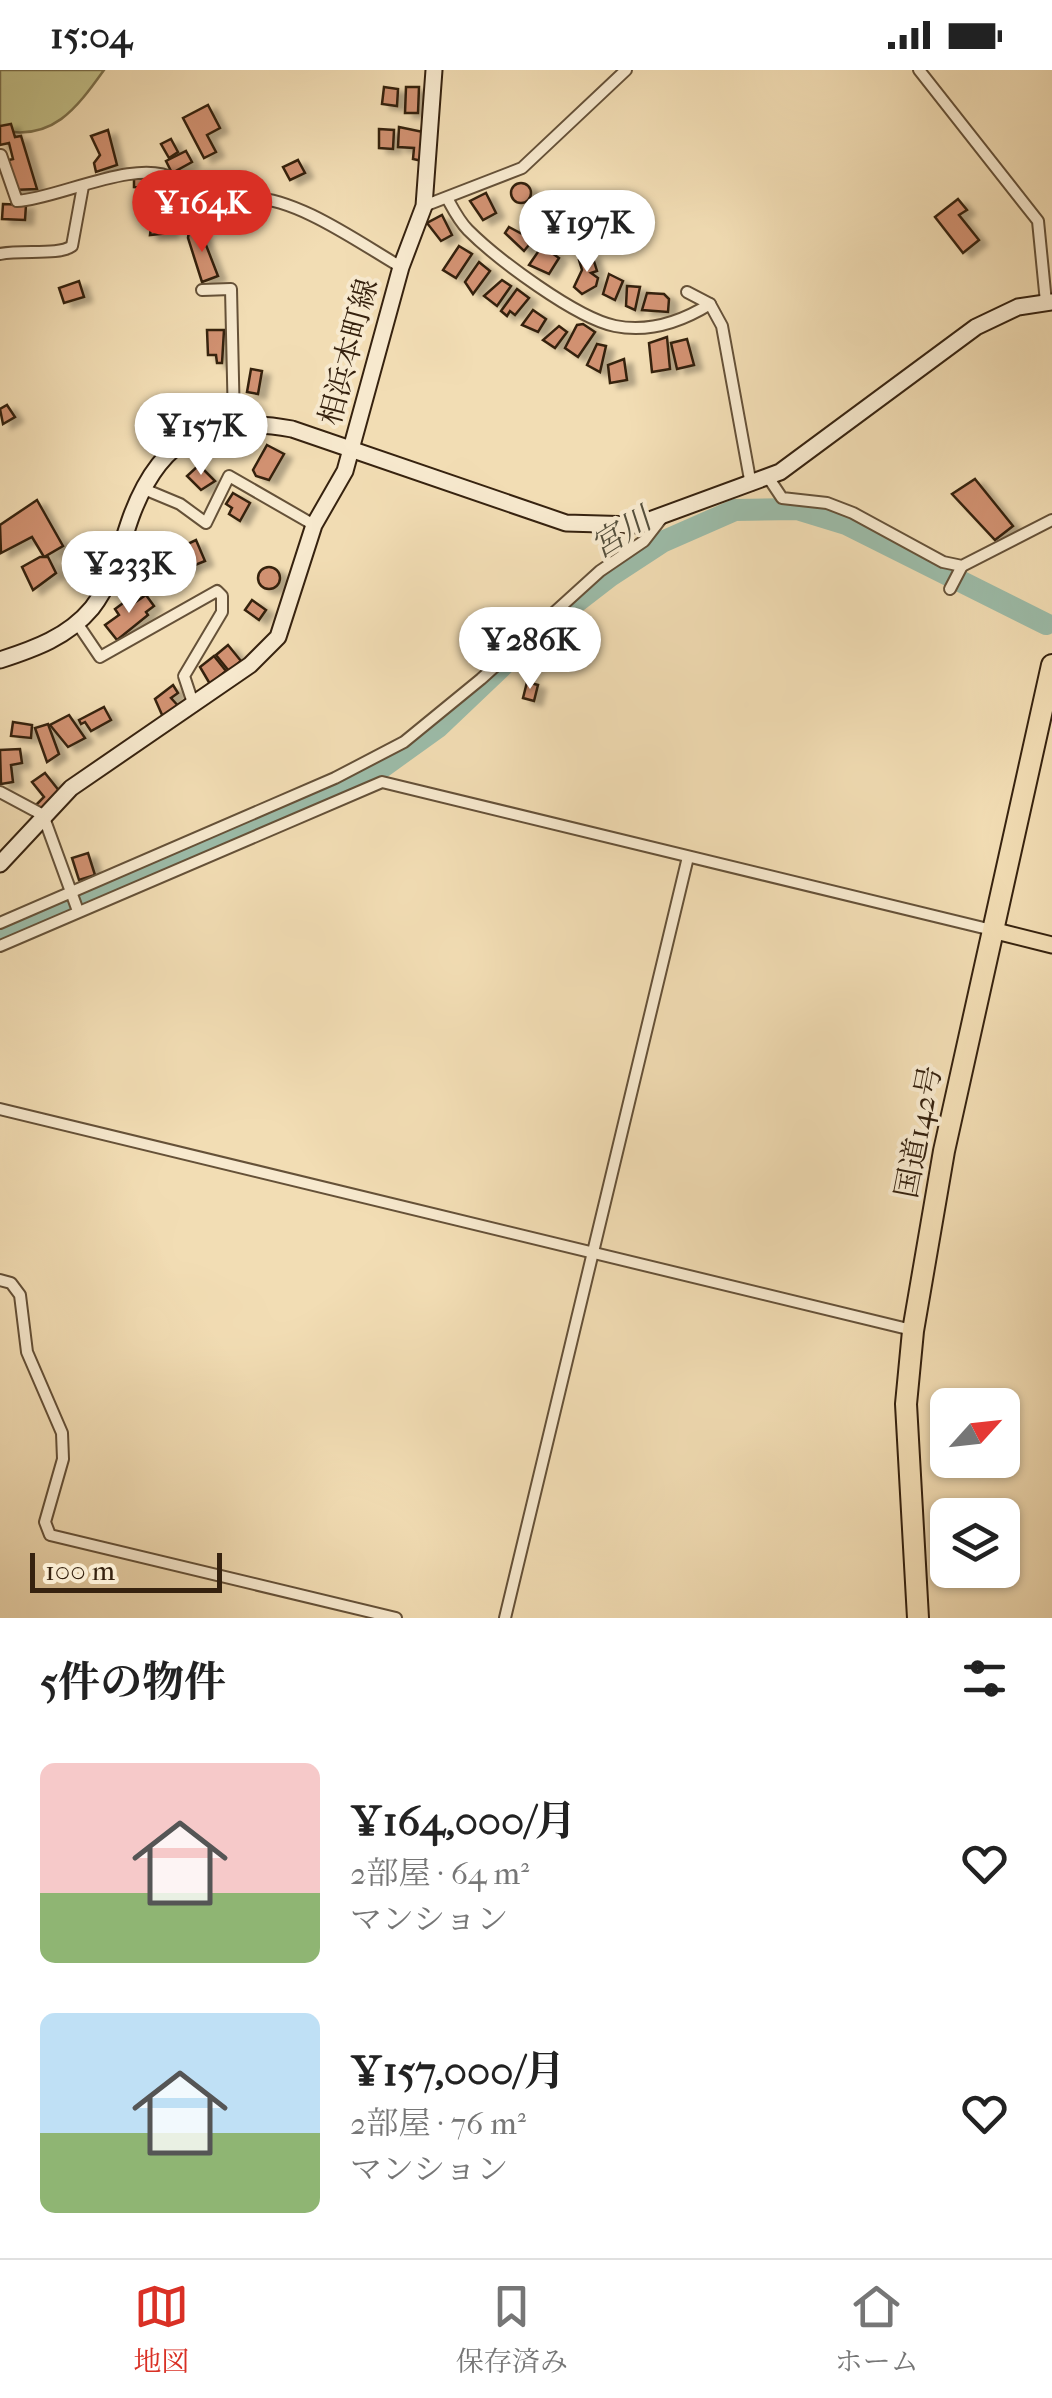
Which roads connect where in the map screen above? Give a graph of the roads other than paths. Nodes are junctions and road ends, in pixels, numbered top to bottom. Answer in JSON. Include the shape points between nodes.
{"nodes":[{"id":1,"x":434,"y":70,"type":"edge"},
{"id":2,"x":626,"y":70,"type":"edge"},
{"id":3,"x":920,"y":70,"type":"edge"},
{"id":4,"x":2,"y":155,"type":"edge"},
{"id":5,"x":83,"y":186,"type":"junction"},
{"id":6,"x":446,"y":198,"type":"junction"},
{"id":7,"x":424,"y":206,"type":"junction"},
{"id":8,"x":0,"y":254,"type":"edge"},
{"id":9,"x":400,"y":267,"type":"junction"},
{"id":10,"x":202,"y":290,"type":"dead end"},
{"id":11,"x":688,"y":292,"type":"dead end"},
{"id":12,"x":1049,"y":302,"type":"edge"},
{"id":13,"x":710,"y":304,"type":"junction"},
{"id":14,"x":234,"y":422,"type":"junction"},
{"id":15,"x":351,"y":450,"type":"junction"},
{"id":16,"x":768,"y":477,"type":"junction"},
{"id":17,"x":751,"y":485,"type":"junction"},
{"id":18,"x":144,"y":488,"type":"junction"},
{"id":19,"x":660,"y":519,"type":"junction"},
{"id":20,"x":1052,"y":520,"type":"edge"},
{"id":21,"x":314,"y":525,"type":"junction"},
{"id":22,"x":960,"y":569,"type":"junction"},
{"id":23,"x":951,"y":587,"type":"dead end"},
{"id":24,"x":77,"y":623,"type":"junction"},
{"id":25,"x":0,"y":660,"type":"edge"},
{"id":26,"x":1052,"y":666,"type":"edge"},
{"id":27,"x":194,"y":706,"type":"junction"},
{"id":28,"x":0,"y":792,"type":"edge"},
{"id":29,"x":42,"y":816,"type":"junction"},
{"id":30,"x":688,"y":856,"type":"junction"},
{"id":31,"x":0,"y":864,"type":"edge"},
{"id":32,"x":74,"y":902,"type":"junction"},
{"id":33,"x":0,"y":923,"type":"edge"},
{"id":34,"x":992,"y":930,"type":"junction"},
{"id":35,"x":1052,"y":945,"type":"edge"},
{"id":36,"x":0,"y":946,"type":"edge"},
{"id":37,"x":0,"y":1108,"type":"edge"},
{"id":38,"x":592,"y":1254,"type":"junction"},
{"id":39,"x":0,"y":1280,"type":"edge"},
{"id":40,"x":913,"y":1330,"type":"junction"},
{"id":41,"x":396,"y":1618,"type":"edge"},
{"id":42,"x":505,"y":1618,"type":"edge"},
{"id":43,"x":918,"y":1618,"type":"edge"}],
"edges":[{"from":1,"to":7,"type":"street","name":"相浜本町線"},
{"from":2,"to":6,"type":"street","via":[[522,168]]},
{"from":3,"to":12,"type":"street","via":[[1038,221]]},
{"from":4,"to":5,"type":"street","via":[[16,201]]},
{"from":5,"to":8,"type":"street","via":[[72,246],[59,253],[30,248]]},
{"from":5,"to":9,"type":"street","via":[[141,173],[175,180],[202,208],[248,198],[276,201]]},
{"from":6,"to":7,"type":"street"},
{"from":6,"to":13,"type":"street","via":[[476,237],[588,316],[646,328],[683,321]]},
{"from":7,"to":9,"type":"street","name":"相浜本町線"},
{"from":9,"to":15,"type":"street","name":"相浜本町線"},
{"from":10,"to":14,"type":"street","via":[[232,289]]},
{"from":11,"to":13,"type":"street"},
{"from":12,"to":16,"type":"street","via":[[1018,307],[976,327],[809,454]]},
{"from":13,"to":17,"type":"street","via":[[722,326]]},
{"from":14,"to":15,"type":"street","via":[[292,429]]},
{"from":14,"to":18,"type":"street","via":[[204,429],[174,448]]},
{"from":15,"to":19,"type":"street","via":[[566,523],[619,527]]},
{"from":15,"to":21,"type":"street","name":"相浜本町線"},
{"from":16,"to":17,"type":"street"},
{"from":16,"to":22,"type":"street","via":[[782,498],[827,503]]},
{"from":17,"to":19,"type":"street"},
{"from":18,"to":21,"type":"street","via":[[206,523],[229,476]]},
{"from":18,"to":24,"type":"street","via":[[109,578]]},
{"from":19,"to":32,"type":"street","via":[[644,541],[600,570],[404,742]]},
{"from":20,"to":22,"type":"street"},
{"from":21,"to":27,"type":"street","name":"相浜本町線","via":[[278,637]]},
{"from":22,"to":23,"type":"street"},
{"from":24,"to":25,"type":"street"},
{"from":24,"to":27,"type":"street","via":[[100,656],[217,591],[222,612],[184,676]]},
{"from":26,"to":34,"type":"highway","name":"国道142号"},
{"from":27,"to":29,"type":"street","name":"相浜本町線","via":[[81,780]]},
{"from":28,"to":29,"type":"street"},
{"from":29,"to":31,"type":"street","name":"相浜本町線"},
{"from":29,"to":32,"type":"street"},
{"from":30,"to":32,"type":"street","via":[[382,782]]},
{"from":30,"to":34,"type":"street"},
{"from":30,"to":38,"type":"street"},
{"from":32,"to":33,"type":"street"},
{"from":32,"to":36,"type":"street"},
{"from":34,"to":35,"type":"main road"},
{"from":34,"to":40,"type":"highway","name":"国道142号"},
{"from":37,"to":38,"type":"street"},
{"from":38,"to":40,"type":"street"},
{"from":38,"to":42,"type":"street"},
{"from":39,"to":41,"type":"street","via":[[20,1294],[27,1352],[62,1433],[63,1459],[46,1522],[50,1535]]},
{"from":40,"to":43,"type":"highway","name":"国道142号","via":[[906,1404]]}]}
